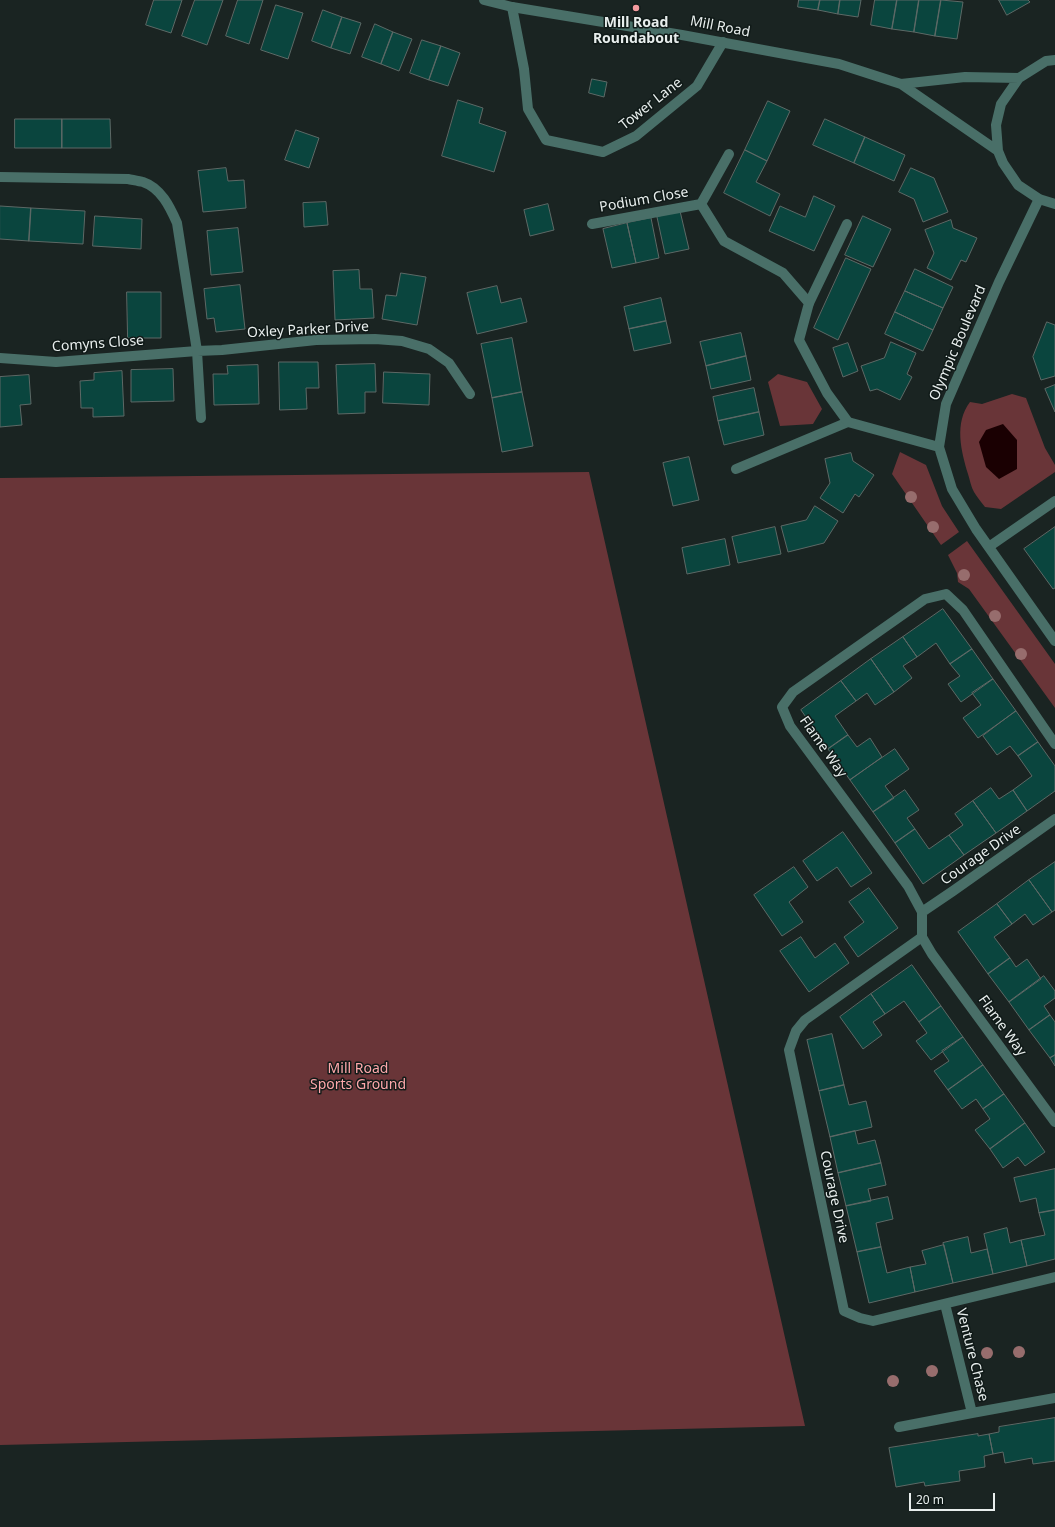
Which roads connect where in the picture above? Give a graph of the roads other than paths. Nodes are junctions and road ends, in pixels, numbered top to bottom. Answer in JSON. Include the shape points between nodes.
{"nodes":[{"id":1,"x":484,"y":0,"type":"edge"},
{"id":2,"x":512,"y":7,"type":"junction"},
{"id":3,"x":723,"y":42,"type":"junction"},
{"id":4,"x":1055,"y":54,"type":"edge"},
{"id":5,"x":1050,"y":61,"type":"edge"},
{"id":6,"x":1019,"y":78,"type":"junction"},
{"id":7,"x":901,"y":84,"type":"junction"},
{"id":8,"x":998,"y":151,"type":"junction"},
{"id":9,"x":729,"y":154,"type":"dead end"},
{"id":10,"x":0,"y":177,"type":"edge"},
{"id":11,"x":1039,"y":199,"type":"junction"},
{"id":12,"x":701,"y":204,"type":"junction"},
{"id":13,"x":1055,"y":204,"type":"edge"},
{"id":14,"x":592,"y":224,"type":"dead end"},
{"id":15,"x":847,"y":224,"type":"dead end"},
{"id":16,"x":809,"y":303,"type":"junction"},
{"id":17,"x":197,"y":350,"type":"junction"},
{"id":18,"x":0,"y":358,"type":"edge"},
{"id":19,"x":470,"y":394,"type":"dead end"},
{"id":20,"x":201,"y":418,"type":"dead end"},
{"id":21,"x":848,"y":422,"type":"junction"},
{"id":22,"x":938,"y":446,"type":"junction"},
{"id":23,"x":736,"y":468,"type":"dead end"},
{"id":24,"x":1055,"y":501,"type":"edge"},
{"id":25,"x":990,"y":546,"type":"junction"},
{"id":26,"x":1055,"y":641,"type":"edge"},
{"id":27,"x":1055,"y":744,"type":"edge"},
{"id":28,"x":1055,"y":819,"type":"edge"},
{"id":29,"x":922,"y":912,"type":"junction"},
{"id":30,"x":922,"y":937,"type":"junction"},
{"id":31,"x":1055,"y":1122,"type":"edge"},
{"id":32,"x":1055,"y":1277,"type":"edge"},
{"id":33,"x":945,"y":1304,"type":"junction"},
{"id":34,"x":1055,"y":1398,"type":"edge"},
{"id":35,"x":972,"y":1414,"type":"junction"},
{"id":36,"x":899,"y":1427,"type":"dead end"}],
"edges":[{"from":1,"to":2,"type":"street","name":"Mill Road"},
{"from":2,"to":3,"type":"street","name":"Mill Road"},
{"from":2,"to":3,"type":"street","name":"Tower Lane","via":[[524,69],[528,109],[546,140],[603,152],[636,136],[697,86]]},
{"from":3,"to":7,"type":"street","name":"Mill Road","via":[[839,64]]},
{"from":4,"to":5,"type":"street","name":"Mill Road"},
{"from":5,"to":6,"type":"street","name":"Mill Road"},
{"from":6,"to":7,"type":"street","name":"Mill Road","via":[[964,77]]},
{"from":6,"to":8,"type":"street","name":"Mill Road","via":[[1001,104],[996,125]]},
{"from":7,"to":8,"type":"street","name":"Mill Road"},
{"from":8,"to":11,"type":"street","name":"Mill Road","via":[[1018,184]]},
{"from":9,"to":12,"type":"street","name":"Podium Close"},
{"from":10,"to":17,"type":"street","via":[[128,179],[145,182],[158,191],[177,223]]},
{"from":11,"to":13,"type":"street","name":"Mill Road"},
{"from":11,"to":22,"type":"street","name":"Olympic Boulevard","via":[[999,282],[946,404]]},
{"from":12,"to":14,"type":"street","name":"Podium Close"},
{"from":12,"to":16,"type":"street","name":"Podium Close","via":[[724,241],[783,273]]},
{"from":15,"to":16,"type":"street"},
{"from":16,"to":21,"type":"street","via":[[799,340],[826,393]]},
{"from":17,"to":18,"type":"street","name":"Comyns Close","via":[[56,362]]},
{"from":17,"to":19,"type":"street","name":"Oxley Parker Drive","via":[[222,350],[316,340],[402,341],[429,349],[449,363]]},
{"from":17,"to":20,"type":"street"},
{"from":21,"to":22,"type":"street"},
{"from":21,"to":23,"type":"street"},
{"from":22,"to":25,"type":"street","name":"Olympic Boulevard","via":[[952,489],[976,529]]},
{"from":24,"to":25,"type":"street"},
{"from":25,"to":26,"type":"street","name":"Olympic Boulevard"},
{"from":27,"to":29,"type":"street","name":"Flame Way","via":[[963,610],[946,594],[925,599],[793,692],[782,707],[790,726],[908,886]]},
{"from":28,"to":29,"type":"street","name":"Courage Drive"},
{"from":29,"to":30,"type":"street","name":"Flame Way"},
{"from":30,"to":31,"type":"street","name":"Flame Way"},
{"from":30,"to":33,"type":"street","name":"Courage Drive","via":[[806,1020],[796,1031],[788,1050],[844,1311],[873,1321]]},
{"from":32,"to":33,"type":"street","name":"Courage Drive"},
{"from":33,"to":35,"type":"street","name":"Venture Chase"},
{"from":34,"to":35,"type":"street","name":"Venture Chase"},
{"from":35,"to":36,"type":"street","name":"Venture Chase"}]}
